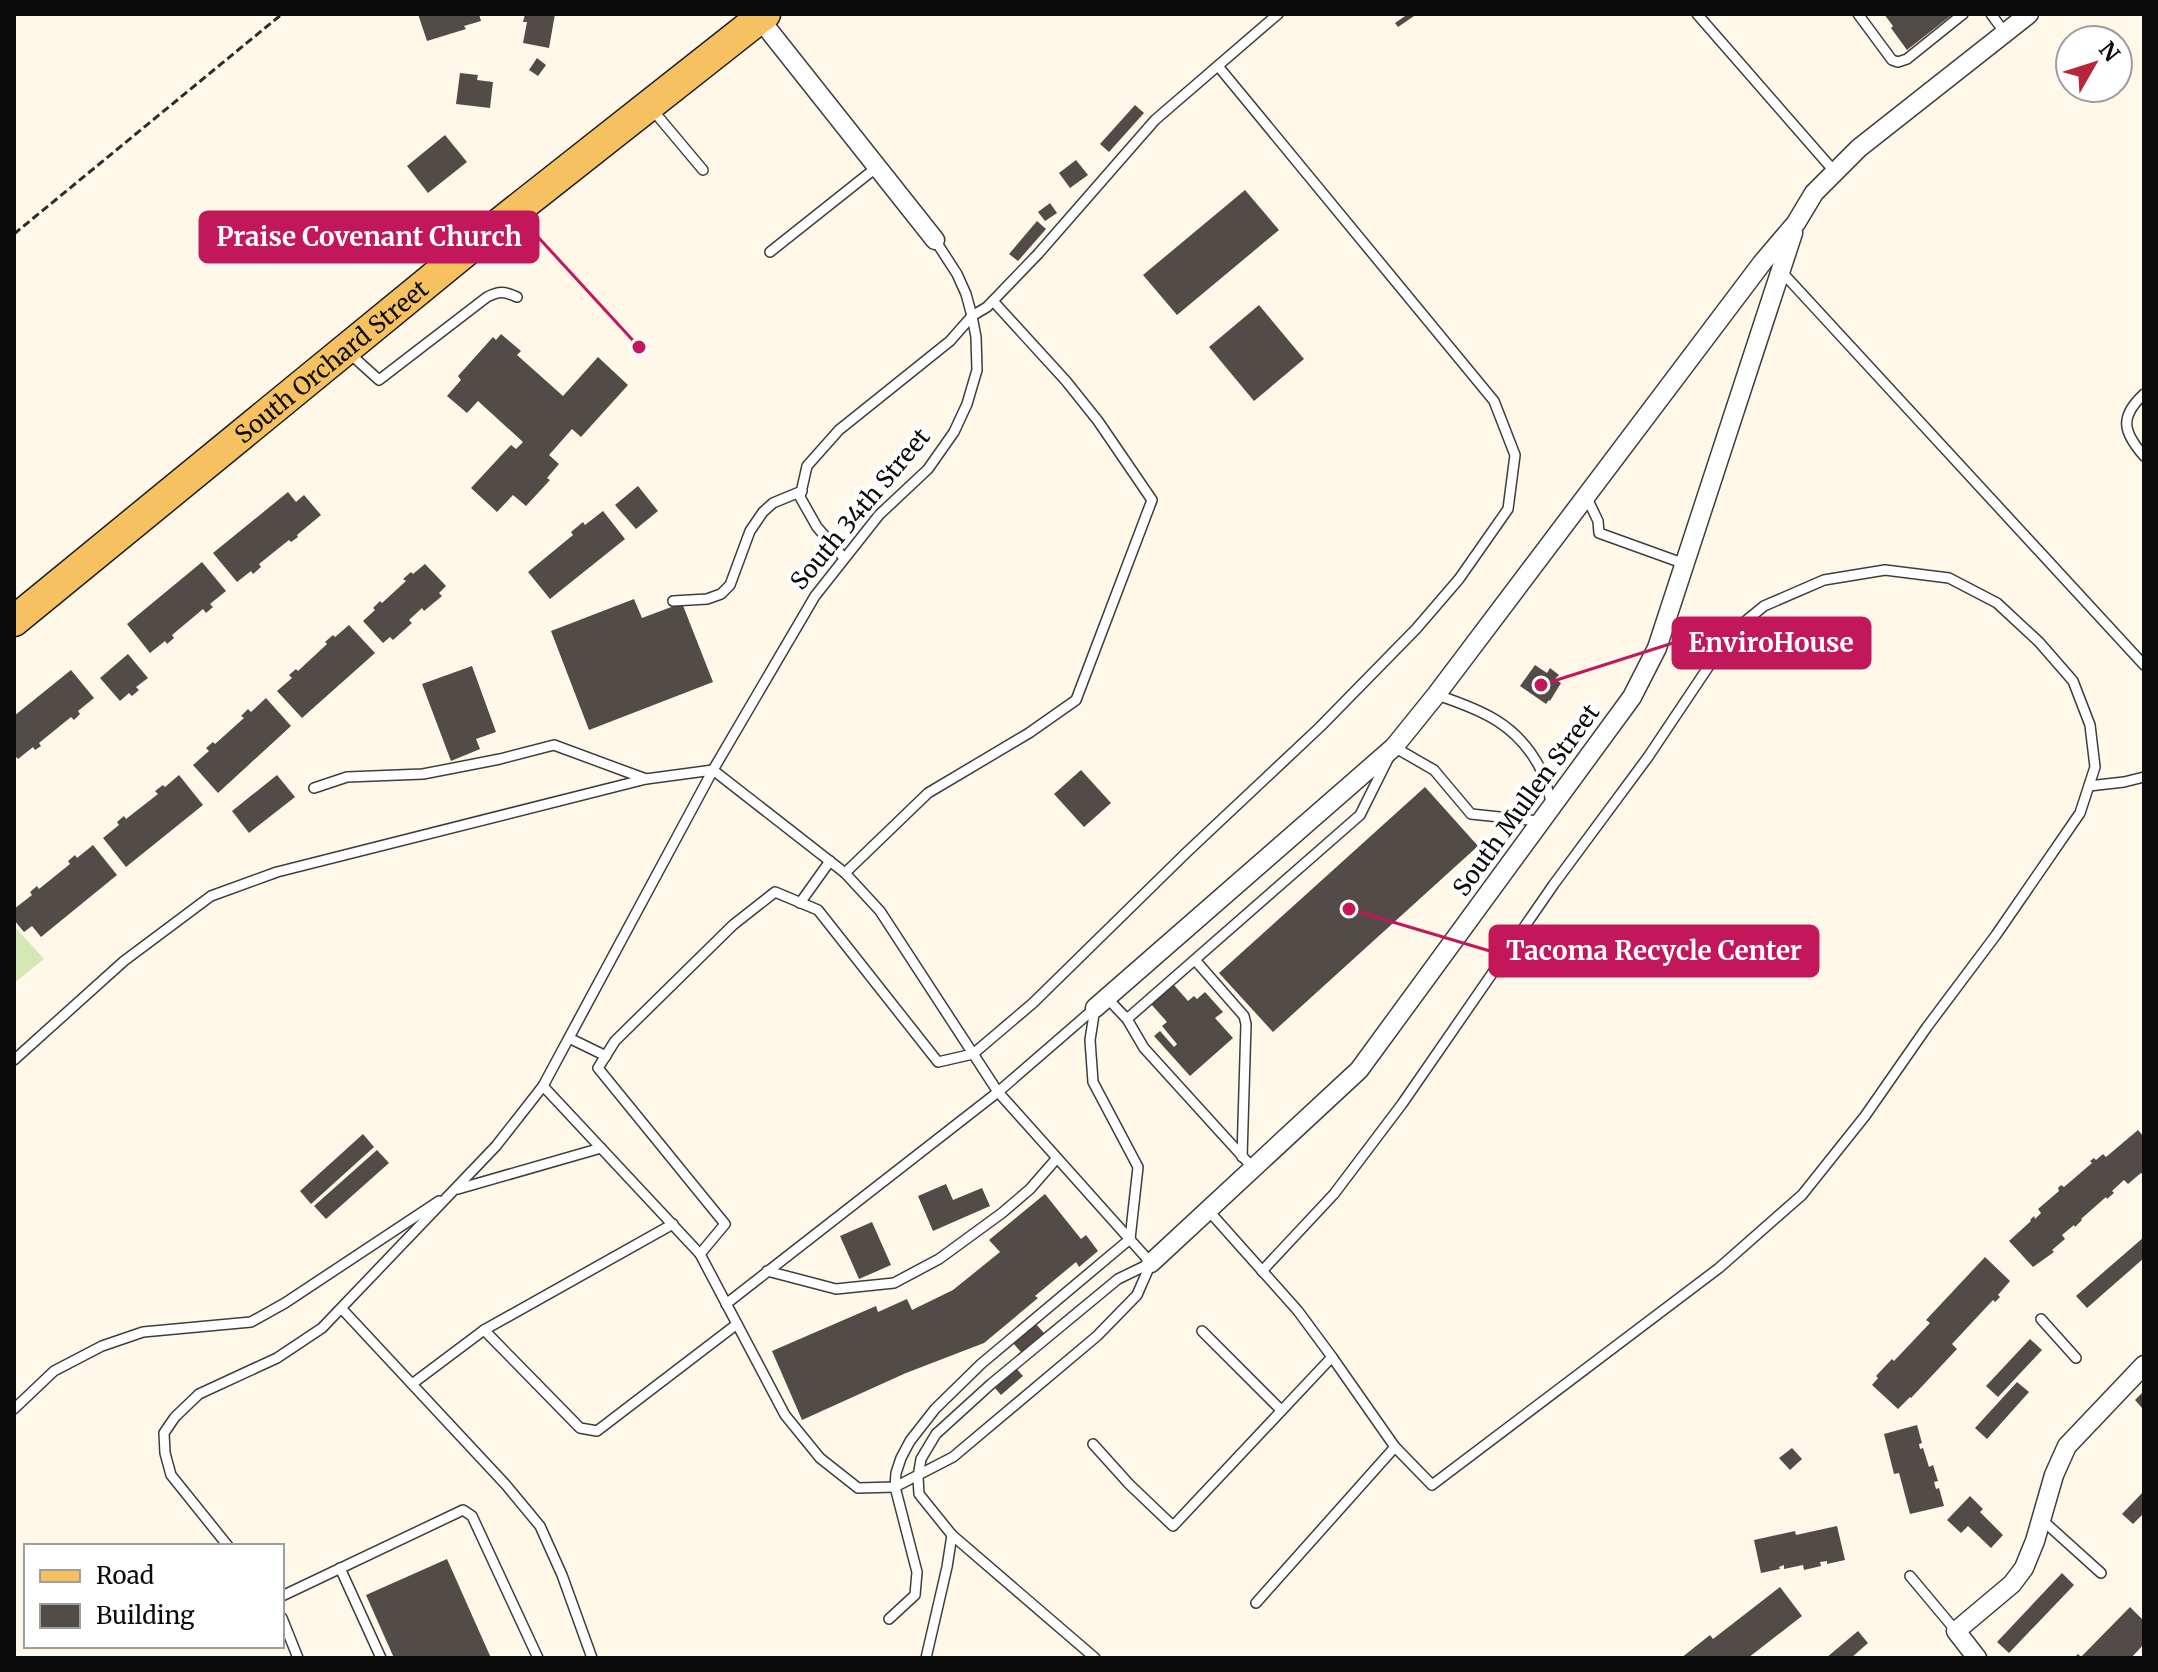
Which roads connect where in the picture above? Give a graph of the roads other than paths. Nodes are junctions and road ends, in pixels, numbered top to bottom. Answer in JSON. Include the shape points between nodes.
{"nodes":[{"id":1,"x":1278,"y":14,"type":"edge"},
{"id":2,"x":1697,"y":14,"type":"edge"},
{"id":3,"x":1858,"y":14,"type":"edge"},
{"id":4,"x":1963,"y":14,"type":"edge"},
{"id":5,"x":1991,"y":14,"type":"edge"},
{"id":6,"x":2029,"y":14,"type":"edge"},
{"id":7,"x":762,"y":16,"type":"edge"},
{"id":8,"x":2005,"y":33,"type":"junction"},
{"id":9,"x":1218,"y":66,"type":"junction"},
{"id":10,"x":649,"y":105,"type":"junction"},
{"id":11,"x":877,"y":167,"type":"junction"},
{"id":12,"x":703,"y":170,"type":"dead end"},
{"id":13,"x":1834,"y":171,"type":"junction"},
{"id":14,"x":1796,"y":223,"type":"junction"},
{"id":15,"x":935,"y":240,"type":"joint"},
{"id":16,"x":770,"y":252,"type":"dead end"},
{"id":17,"x":1781,"y":271,"type":"junction"},
{"id":18,"x":517,"y":297,"type":"dead end"},
{"id":19,"x":993,"y":301,"type":"junction"},
{"id":20,"x":972,"y":316,"type":"junction"},
{"id":21,"x":346,"y":350,"type":"junction"},
{"id":22,"x":2144,"y":394,"type":"edge"},
{"id":23,"x":2144,"y":456,"type":"edge"},
{"id":24,"x":802,"y":491,"type":"junction"},
{"id":25,"x":1586,"y":496,"type":"junction"},
{"id":26,"x":844,"y":558,"type":"junction"},
{"id":27,"x":1685,"y":564,"type":"junction"},
{"id":28,"x":673,"y":601,"type":"dead end"},
{"id":29,"x":14,"y":621,"type":"edge"},
{"id":30,"x":2144,"y":665,"type":"edge"},
{"id":31,"x":1436,"y":695,"type":"junction"},
{"id":32,"x":1394,"y":747,"type":"junction"},
{"id":33,"x":713,"y":770,"type":"junction"},
{"id":34,"x":2144,"y":777,"type":"edge"},
{"id":35,"x":646,"y":779,"type":"junction"},
{"id":36,"x":2089,"y":786,"type":"junction"},
{"id":37,"x":314,"y":788,"type":"dead end"},
{"id":38,"x":1552,"y":804,"type":"junction"},
{"id":39,"x":1539,"y":821,"type":"junction"},
{"id":40,"x":830,"y":861,"type":"junction"},
{"id":41,"x":845,"y":873,"type":"junction"},
{"id":42,"x":800,"y":903,"type":"junction"},
{"id":43,"x":1195,"y":960,"type":"junction"},
{"id":44,"x":1101,"y":1003,"type":"junction"},
{"id":45,"x":1127,"y":1019,"type":"junction"},
{"id":46,"x":569,"y":1038,"type":"junction"},
{"id":47,"x":973,"y":1054,"type":"junction"},
{"id":48,"x":606,"y":1056,"type":"junction"},
{"id":49,"x":14,"y":1060,"type":"edge"},
{"id":50,"x":543,"y":1086,"type":"junction"},
{"id":51,"x":998,"y":1092,"type":"junction"},
{"id":52,"x":601,"y":1148,"type":"junction"},
{"id":53,"x":1057,"y":1158,"type":"junction"},
{"id":54,"x":1248,"y":1162,"type":"junction"},
{"id":55,"x":455,"y":1190,"type":"junction"},
{"id":56,"x":1208,"y":1210,"type":"junction"},
{"id":57,"x":673,"y":1224,"type":"junction"},
{"id":58,"x":1130,"y":1239,"type":"junction"},
{"id":59,"x":700,"y":1254,"type":"junction"},
{"id":60,"x":1151,"y":1263,"type":"junction"},
{"id":61,"x":767,"y":1271,"type":"junction"},
{"id":62,"x":1262,"y":1271,"type":"junction"},
{"id":63,"x":726,"y":1304,"type":"junction"},
{"id":64,"x":342,"y":1309,"type":"junction"},
{"id":65,"x":2041,"y":1319,"type":"dead end"},
{"id":66,"x":737,"y":1324,"type":"junction"},
{"id":67,"x":484,"y":1330,"type":"junction"},
{"id":68,"x":1202,"y":1331,"type":"dead end"},
{"id":69,"x":1332,"y":1357,"type":"junction"},
{"id":70,"x":2076,"y":1358,"type":"dead end"},
{"id":71,"x":2144,"y":1365,"type":"edge"},
{"id":72,"x":412,"y":1384,"type":"junction"},
{"id":73,"x":14,"y":1409,"type":"edge"},
{"id":74,"x":1281,"y":1410,"type":"junction"},
{"id":75,"x":1093,"y":1444,"type":"dead end"},
{"id":76,"x":1395,"y":1447,"type":"junction"},
{"id":77,"x":918,"y":1477,"type":"junction"},
{"id":78,"x":895,"y":1487,"type":"junction"},
{"id":79,"x":2040,"y":1518,"type":"junction"},
{"id":80,"x":952,"y":1535,"type":"junction"},
{"id":81,"x":226,"y":1544,"type":"edge"},
{"id":82,"x":340,"y":1568,"type":"junction"},
{"id":83,"x":2101,"y":1573,"type":"dead end"},
{"id":84,"x":1910,"y":1576,"type":"dead end"},
{"id":85,"x":284,"y":1595,"type":"edge"},
{"id":86,"x":1256,"y":1603,"type":"dead end"},
{"id":87,"x":889,"y":1619,"type":"dead end"},
{"id":88,"x":284,"y":1623,"type":"edge"},
{"id":89,"x":1956,"y":1631,"type":"junction"},
{"id":90,"x":298,"y":1658,"type":"edge"},
{"id":91,"x":381,"y":1658,"type":"edge"},
{"id":92,"x":538,"y":1658,"type":"edge"},
{"id":93,"x":592,"y":1658,"type":"edge"},
{"id":94,"x":926,"y":1658,"type":"edge"},
{"id":95,"x":1095,"y":1658,"type":"edge"},
{"id":96,"x":1977,"y":1658,"type":"edge"}],
"edges":[{"from":1,"to":9,"type":"lane"},
{"from":2,"to":13,"type":"lane"},
{"from":3,"to":4,"type":"lane","via":[[1898,62]]},
{"from":5,"to":8,"type":"lane"},
{"from":6,"to":8,"type":"street","name":"South Mullen Street"},
{"from":7,"to":10,"type":"main road","name":"South Orchard Street"},
{"from":7,"to":11,"type":"street","name":"South 34th Street"},
{"from":8,"to":13,"type":"street","name":"South Mullen Street"},
{"from":9,"to":19,"type":"lane","via":[[1155,120]]},
{"from":9,"to":47,"type":"lane","via":[[1494,401],[1515,455],[1508,509],[1459,579],[1395,651],[1033,1003]]},
{"from":10,"to":12,"type":"lane"},
{"from":10,"to":21,"type":"main road","name":"South Orchard Street"},
{"from":11,"to":15,"type":"street","name":"South 34th Street"},
{"from":11,"to":16,"type":"lane"},
{"from":13,"to":14,"type":"street","name":"South Mullen Street"},
{"from":14,"to":17,"type":"street","name":"South Mullen Street"},
{"from":14,"to":25,"type":"street","name":"South Mullen Street"},
{"from":15,"to":20,"type":"lane","name":"South 34th Street","via":[[957,274]]},
{"from":17,"to":27,"type":"street","name":"South Mullen Street"},
{"from":17,"to":30,"type":"lane"},
{"from":18,"to":21,"type":"lane","via":[[504,291],[487,297],[379,380]]},
{"from":19,"to":20,"type":"lane"},
{"from":19,"to":41,"type":"lane","via":[[1098,421],[1152,500],[1076,700],[928,793]]},
{"from":20,"to":24,"type":"lane","via":[[950,341],[839,430],[807,466]]},
{"from":20,"to":26,"type":"lane","name":"South 34th Street","via":[[977,370],[954,432],[928,469],[879,515]]},
{"from":21,"to":29,"type":"main road","name":"South Orchard Street"},
{"from":22,"to":23,"type":"lane","via":[[2130,409],[2126,425]]},
{"from":24,"to":26,"type":"lane","via":[[800,497],[817,527]]},
{"from":24,"to":28,"type":"lane","via":[[763,512],[721,594]]},
{"from":25,"to":27,"type":"lane","via":[[1599,533]]},
{"from":25,"to":31,"type":"street","name":"South Mullen Street"},
{"from":26,"to":33,"type":"lane","name":"South 34th Street","via":[[815,596]]},
{"from":27,"to":38,"type":"street","name":"South Mullen Street","via":[[1657,648],[1632,697]]},
{"from":31,"to":32,"type":"street","name":"South Mullen Street"},
{"from":31,"to":38,"type":"lane","via":[[1479,710],[1515,734],[1541,770]]},
{"from":32,"to":39,"type":"lane","via":[[1434,770],[1471,814]]},
{"from":32,"to":43,"type":"lane","via":[[1360,815]]},
{"from":32,"to":44,"type":"street","name":"South Mullen Street"},
{"from":33,"to":35,"type":"lane"},
{"from":33,"to":40,"type":"lane"},
{"from":33,"to":46,"type":"lane","name":"South 34th Street"},
{"from":34,"to":36,"type":"lane"},
{"from":35,"to":37,"type":"lane","via":[[554,745],[423,774],[347,777]]},
{"from":35,"to":49,"type":"lane","via":[[277,872],[211,896],[124,961]]},
{"from":36,"to":62,"type":"lane","via":[[2095,767],[2090,725],[2073,681],[1997,603],[1949,578],[1885,570],[1824,580],[1764,606],[1731,633],[1402,1104],[1334,1194]]},
{"from":36,"to":76,"type":"lane","via":[[2080,813],[1996,935],[1802,1195],[1719,1268],[1432,1485]]},
{"from":38,"to":39,"type":"street","name":"South Mullen Street"},
{"from":39,"to":54,"type":"street","name":"South Mullen Street","via":[[1359,1070]]},
{"from":40,"to":41,"type":"lane"},
{"from":40,"to":42,"type":"lane"},
{"from":41,"to":47,"type":"lane","via":[[880,911]]},
{"from":42,"to":47,"type":"lane","via":[[818,910],[938,1062]]},
{"from":42,"to":48,"type":"lane","via":[[775,892],[743,916],[615,1041]]},
{"from":43,"to":45,"type":"lane"},
{"from":43,"to":54,"type":"lane","via":[[1244,1016]]},
{"from":44,"to":45,"type":"lane"},
{"from":44,"to":51,"type":"lane"},
{"from":44,"to":58,"type":"lane","via":[[1090,1040],[1093,1082],[1138,1167]]},
{"from":45,"to":54,"type":"lane","via":[[1144,1048]]},
{"from":46,"to":48,"type":"lane"},
{"from":46,"to":50,"type":"lane","name":"South 34th Street"},
{"from":47,"to":51,"type":"lane"},
{"from":48,"to":59,"type":"lane","via":[[598,1068],[725,1224]]},
{"from":50,"to":52,"type":"lane"},
{"from":50,"to":55,"type":"lane","name":"South 34th Street"},
{"from":51,"to":53,"type":"lane"},
{"from":51,"to":61,"type":"lane"},
{"from":52,"to":55,"type":"lane"},
{"from":52,"to":57,"type":"lane"},
{"from":53,"to":58,"type":"lane"},
{"from":53,"to":61,"type":"lane","via":[[1002,1213],[939,1259],[894,1283],[836,1289]]},
{"from":54,"to":56,"type":"street","name":"South Mullen Street"},
{"from":55,"to":64,"type":"lane"},
{"from":55,"to":73,"type":"lane","via":[[251,1322],[143,1332],[102,1346],[54,1371]]},
{"from":56,"to":60,"type":"street","name":"South Mullen Street"},
{"from":56,"to":62,"type":"lane"},
{"from":57,"to":59,"type":"lane"},
{"from":57,"to":67,"type":"lane"},
{"from":58,"to":60,"type":"lane"},
{"from":58,"to":78,"type":"lane","via":[[935,1409],[901,1458]]},
{"from":59,"to":63,"type":"lane"},
{"from":60,"to":77,"type":"lane","via":[[1137,1295],[1097,1336],[953,1457]]},
{"from":60,"to":77,"type":"lane","via":[[1118,1279],[936,1434],[921,1459]]},
{"from":61,"to":63,"type":"lane"},
{"from":62,"to":69,"type":"lane"},
{"from":63,"to":66,"type":"lane"},
{"from":64,"to":72,"type":"lane"},
{"from":64,"to":81,"type":"lane","via":[[277,1358],[199,1394],[164,1433],[171,1475]]},
{"from":65,"to":70,"type":"lane"},
{"from":66,"to":67,"type":"lane","via":[[597,1431],[580,1428]]},
{"from":66,"to":78,"type":"lane","via":[[785,1415],[820,1458],[858,1488]]},
{"from":67,"to":72,"type":"lane"},
{"from":68,"to":74,"type":"lane"},
{"from":69,"to":74,"type":"lane"},
{"from":69,"to":76,"type":"lane"},
{"from":71,"to":79,"type":"street","via":[[2067,1446]]},
{"from":72,"to":93,"type":"lane","via":[[540,1526]]},
{"from":74,"to":75,"type":"lane","via":[[1173,1526]]},
{"from":76,"to":86,"type":"lane"},
{"from":77,"to":78,"type":"lane"},
{"from":77,"to":80,"type":"lane","via":[[919,1494]]},
{"from":78,"to":87,"type":"lane","via":[[917,1572],[915,1595]]},
{"from":79,"to":83,"type":"lane"},
{"from":79,"to":89,"type":"street","via":[[2024,1568]]},
{"from":80,"to":94,"type":"lane"},
{"from":80,"to":95,"type":"lane"},
{"from":82,"to":85,"type":"lane"},
{"from":82,"to":91,"type":"lane"},
{"from":82,"to":92,"type":"lane","via":[[463,1510],[472,1516]]},
{"from":84,"to":89,"type":"lane"},
{"from":88,"to":90,"type":"lane"},
{"from":89,"to":96,"type":"street"}]}
